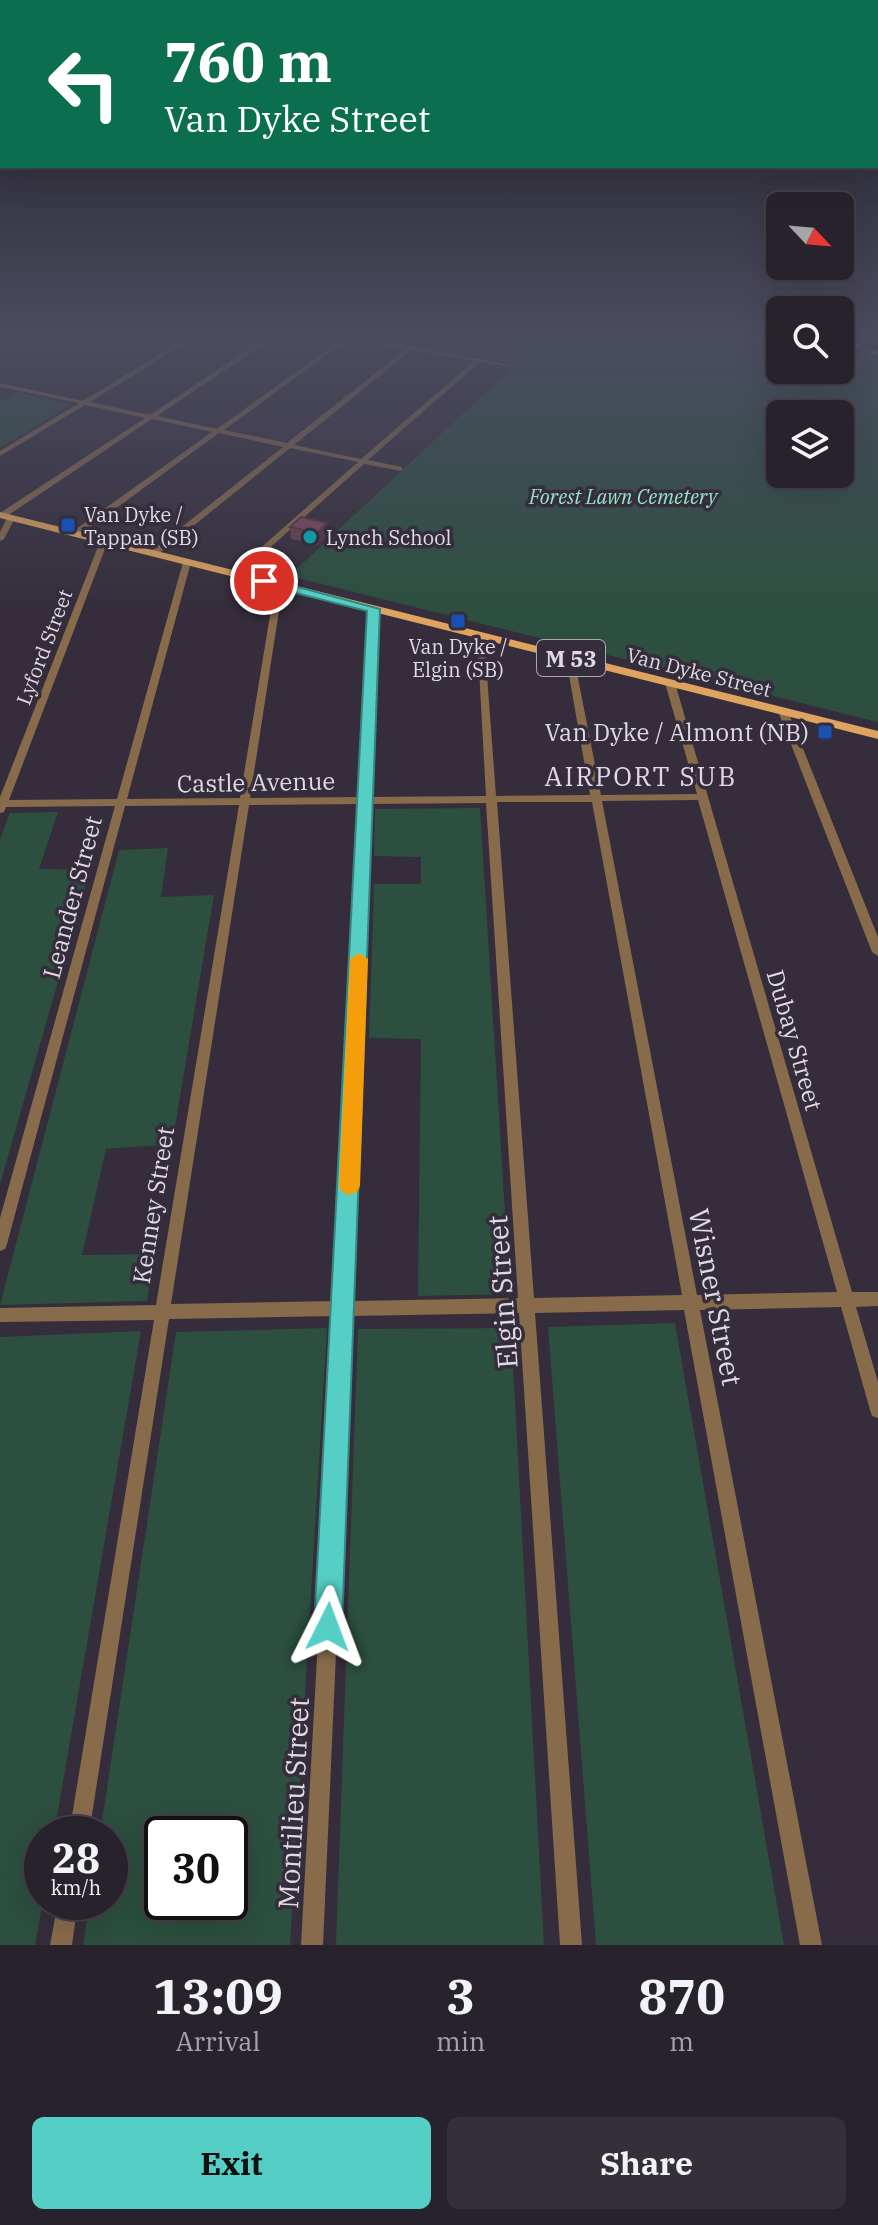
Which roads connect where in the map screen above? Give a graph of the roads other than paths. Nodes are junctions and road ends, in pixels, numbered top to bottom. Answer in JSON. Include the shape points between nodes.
{"nodes":[{"id":1,"x":42,"y":429,"type":"edge"},
{"id":2,"x":134,"y":429,"type":"edge"},
{"id":3,"x":207,"y":429,"type":"edge"},
{"id":4,"x":221,"y":429,"type":"edge"},
{"id":5,"x":310,"y":429,"type":"edge"},
{"id":6,"x":400,"y":429,"type":"edge"},
{"id":7,"x":218,"y":431,"type":"junction"},
{"id":8,"x":288,"y":446,"type":"junction"},
{"id":9,"x":0,"y":454,"type":"edge"},
{"id":10,"x":363,"y":461,"type":"junction"},
{"id":11,"x":399,"y":469,"type":"dead end"},
{"id":12,"x":4,"y":516,"type":"edge"},
{"id":13,"x":75,"y":534,"type":"junction"},
{"id":14,"x":0,"y":539,"type":"edge"},
{"id":15,"x":104,"y":541,"type":"junction"},
{"id":16,"x":153,"y":554,"type":"junction"},
{"id":17,"x":187,"y":562,"type":"junction"},
{"id":18,"x":235,"y":574,"type":"junction"},
{"id":19,"x":279,"y":585,"type":"junction"},
{"id":20,"x":373,"y":609,"type":"junction"},
{"id":21,"x":480,"y":635,"type":"junction"},
{"id":22,"x":570,"y":658,"type":"junction"},
{"id":23,"x":670,"y":683,"type":"junction"},
{"id":24,"x":783,"y":711,"type":"junction"},
{"id":25,"x":878,"y":735,"type":"edge"},
{"id":26,"x":703,"y":797,"type":"junction"},
{"id":27,"x":597,"y":798,"type":"junction"},
{"id":28,"x":493,"y":799,"type":"junction"},
{"id":29,"x":366,"y":801,"type":"junction"},
{"id":30,"x":244,"y":802,"type":"junction"},
{"id":31,"x":121,"y":803,"type":"junction"},
{"id":32,"x":1,"y":806,"type":"edge"},
{"id":33,"x":878,"y":952,"type":"edge"},
{"id":34,"x":0,"y":1244,"type":"edge"},
{"id":35,"x":878,"y":1299,"type":"edge"},
{"id":36,"x":846,"y":1300,"type":"junction"},
{"id":37,"x":691,"y":1303,"type":"junction"},
{"id":38,"x":529,"y":1306,"type":"junction"},
{"id":39,"x":344,"y":1309,"type":"junction"},
{"id":40,"x":163,"y":1312,"type":"junction"},
{"id":41,"x":0,"y":1315,"type":"edge"},
{"id":42,"x":878,"y":1410,"type":"edge"},
{"id":43,"x":82,"y":1816,"type":"edge"},
{"id":44,"x":65,"y":1920,"type":"edge"},
{"id":45,"x":61,"y":1945,"type":"edge"},
{"id":46,"x":312,"y":1945,"type":"edge"},
{"id":47,"x":571,"y":1945,"type":"edge"},
{"id":48,"x":811,"y":1945,"type":"edge"}],
"edges":[{"from":1,"to":9,"type":"street"},
{"from":2,"to":12,"type":"street"},
{"from":3,"to":7,"type":"street"},
{"from":4,"to":7,"type":"street"},
{"from":5,"to":8,"type":"street"},
{"from":6,"to":10,"type":"street"},
{"from":7,"to":8,"type":"street"},
{"from":7,"to":13,"type":"street"},
{"from":8,"to":10,"type":"street"},
{"from":8,"to":16,"type":"street"},
{"from":10,"to":11,"type":"street"},
{"from":10,"to":18,"type":"street"},
{"from":12,"to":13,"type":"main road","name":"Van Dyke Street","number":"M 53"},
{"from":12,"to":14,"type":"street"},
{"from":13,"to":15,"type":"main road","name":"Van Dyke Street","number":"M 53"},
{"from":15,"to":16,"type":"main road","name":"Van Dyke Street","number":"M 53"},
{"from":15,"to":32,"type":"street","name":"Lyford Street"},
{"from":16,"to":17,"type":"main road","name":"Van Dyke Street","number":"M 53"},
{"from":17,"to":18,"type":"main road","name":"Van Dyke Street","number":"M 53"},
{"from":17,"to":31,"type":"street","name":"Leander Street"},
{"from":18,"to":19,"type":"main road","name":"Van Dyke Street","number":"M 53"},
{"from":19,"to":20,"type":"main road","name":"Van Dyke Street","number":"M 53"},
{"from":19,"to":30,"type":"street","name":"Kenney Street"},
{"from":20,"to":21,"type":"main road","name":"Van Dyke Street","number":"M 53"},
{"from":20,"to":29,"type":"street","name":"Montilieu Street"},
{"from":21,"to":22,"type":"main road","name":"Van Dyke Street","number":"M 53"},
{"from":21,"to":28,"type":"street","name":"Elgin Street"},
{"from":22,"to":23,"type":"main road","name":"Van Dyke Street","number":"M 53"},
{"from":22,"to":27,"type":"street","name":"Wisner Street"},
{"from":23,"to":24,"type":"main road","name":"Van Dyke Street","number":"M 53"},
{"from":23,"to":26,"type":"street","name":"Dubay Street"},
{"from":24,"to":25,"type":"main road","name":"Van Dyke Street","number":"M 53"},
{"from":24,"to":33,"type":"street"},
{"from":26,"to":27,"type":"street","name":"Castle Avenue"},
{"from":26,"to":36,"type":"street","name":"Dubay Street"},
{"from":27,"to":28,"type":"street","name":"Castle Avenue"},
{"from":27,"to":37,"type":"street","name":"Wisner Street"},
{"from":28,"to":29,"type":"street","name":"Castle Avenue"},
{"from":28,"to":38,"type":"street","name":"Elgin Street"},
{"from":29,"to":30,"type":"street","name":"Castle Avenue"},
{"from":29,"to":39,"type":"street","name":"Montilieu Street"},
{"from":30,"to":31,"type":"street","name":"Castle Avenue"},
{"from":30,"to":40,"type":"street","name":"Kenney Street"},
{"from":31,"to":32,"type":"street","name":"Castle Avenue"},
{"from":31,"to":34,"type":"street","name":"Leander Street"},
{"from":35,"to":36,"type":"street"},
{"from":36,"to":37,"type":"street"},
{"from":36,"to":42,"type":"street","name":"Dubay Street"},
{"from":37,"to":38,"type":"street"},
{"from":37,"to":48,"type":"street","name":"Wisner Street"},
{"from":38,"to":39,"type":"street"},
{"from":38,"to":47,"type":"street","name":"Elgin Street"},
{"from":39,"to":40,"type":"street"},
{"from":39,"to":46,"type":"street","name":"Montilieu Street"},
{"from":40,"to":41,"type":"street"},
{"from":40,"to":43,"type":"street","name":"Kenney Street"},
{"from":44,"to":45,"type":"street"}]}
